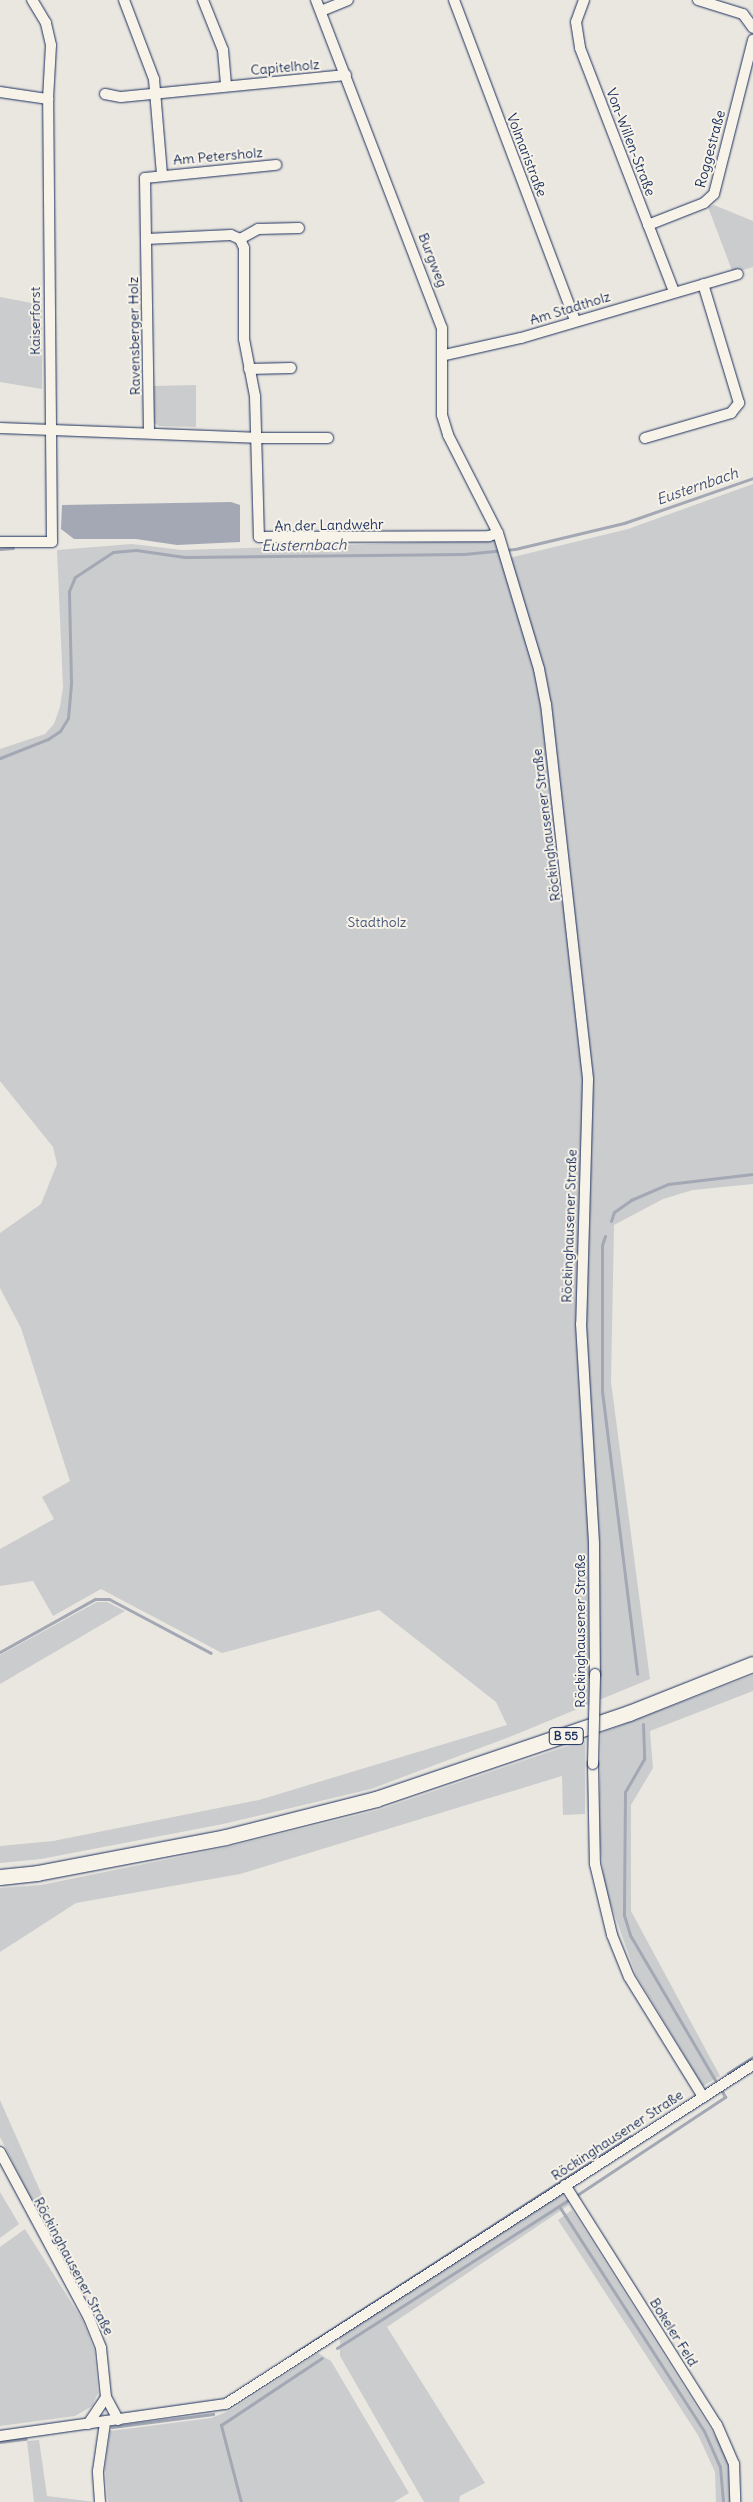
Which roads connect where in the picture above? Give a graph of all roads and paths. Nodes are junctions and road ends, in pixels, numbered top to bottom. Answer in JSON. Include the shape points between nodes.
{"nodes":[{"id":1,"x":32,"y":0,"type":"edge"},
{"id":2,"x":124,"y":0,"type":"edge"},
{"id":3,"x":203,"y":0,"type":"edge"},
{"id":4,"x":316,"y":0,"type":"edge"},
{"id":5,"x":348,"y":0,"type":"edge"},
{"id":6,"x":454,"y":0,"type":"edge"},
{"id":7,"x":584,"y":0,"type":"edge"},
{"id":8,"x":698,"y":0,"type":"edge"},
{"id":9,"x":320,"y":11,"type":"junction"},
{"id":10,"x":753,"y":23,"type":"edge"},
{"id":11,"x":753,"y":28,"type":"edge"},
{"id":12,"x":753,"y":40,"type":"edge"},
{"id":13,"x":346,"y":75,"type":"junction"},
{"id":14,"x":226,"y":86,"type":"junction"},
{"id":15,"x":0,"y":92,"type":"edge"},
{"id":16,"x":155,"y":92,"type":"junction"},
{"id":17,"x":105,"y":94,"type":"dead end"},
{"id":18,"x":48,"y":100,"type":"junction"},
{"id":19,"x":276,"y":164,"type":"dead end"},
{"id":20,"x":162,"y":174,"type":"junction"},
{"id":21,"x":143,"y":212,"type":"joint"},
{"id":22,"x":648,"y":225,"type":"junction"},
{"id":23,"x":300,"y":228,"type":"dead end"},
{"id":24,"x":146,"y":238,"type":"junction"},
{"id":25,"x":240,"y":239,"type":"junction"},
{"id":26,"x":738,"y":274,"type":"dead end"},
{"id":27,"x":704,"y":284,"type":"junction"},
{"id":28,"x":674,"y":292,"type":"junction"},
{"id":29,"x":575,"y":320,"type":"junction"},
{"id":30,"x":445,"y":355,"type":"junction"},
{"id":31,"x":291,"y":368,"type":"dead end"},
{"id":32,"x":249,"y":369,"type":"junction"},
{"id":33,"x":0,"y":428,"type":"edge"},
{"id":34,"x":49,"y":432,"type":"junction"},
{"id":35,"x":149,"y":432,"type":"junction"},
{"id":36,"x":255,"y":438,"type":"junction"},
{"id":37,"x":328,"y":438,"type":"dead end"},
{"id":38,"x":645,"y":438,"type":"dead end"},
{"id":39,"x":500,"y":537,"type":"junction"},
{"id":40,"x":0,"y":542,"type":"edge"},
{"id":41,"x":753,"y":1664,"type":"edge"},
{"id":42,"x":0,"y":1877,"type":"edge"},
{"id":43,"x":753,"y":2065,"type":"edge"},
{"id":44,"x":703,"y":2097,"type":"junction"},
{"id":45,"x":0,"y":2152,"type":"edge"},
{"id":46,"x":565,"y":2184,"type":"junction"},
{"id":47,"x":106,"y":2397,"type":"junction"},
{"id":48,"x":118,"y":2420,"type":"junction"},
{"id":49,"x":105,"y":2423,"type":"junction"},
{"id":50,"x":88,"y":2424,"type":"junction"},
{"id":51,"x":0,"y":2436,"type":"edge"},
{"id":52,"x":100,"y":2502,"type":"edge"},
{"id":53,"x":735,"y":2502,"type":"edge"}],
"edges":[{"from":1,"to":18,"type":"street","name":"Kaiserforst","via":[[46,22],[51,45]]},
{"from":2,"to":16,"type":"street","via":[[154,80]]},
{"from":3,"to":14,"type":"street","via":[[223,50]]},
{"from":4,"to":9,"type":"street","name":"Burgweg"},
{"from":5,"to":9,"type":"street"},
{"from":6,"to":29,"type":"street","name":"Volmaristraße"},
{"from":7,"to":22,"type":"street","name":"Von-Willen-Straße","via":[[576,22],[580,48]]},
{"from":8,"to":10,"type":"street","via":[[743,14]]},
{"from":9,"to":13,"type":"street","name":"Burgweg"},
{"from":10,"to":11,"type":"street"},
{"from":12,"to":22,"type":"street","name":"Roggestraße","via":[[714,194],[704,203]]},
{"from":13,"to":14,"type":"street","name":"Capitelholz"},
{"from":13,"to":30,"type":"street","name":"Burgweg","via":[[429,289],[442,328]]},
{"from":14,"to":16,"type":"street","name":"Capitelholz"},
{"from":15,"to":18,"type":"street"},
{"from":16,"to":17,"type":"street","name":"Capitelholz","via":[[120,97]]},
{"from":16,"to":20,"type":"street","name":"Am Petersholz"},
{"from":18,"to":34,"type":"street","name":"Kaiserforst"},
{"from":19,"to":20,"type":"street","name":"Am Petersholz"},
{"from":20,"to":21,"type":"street","name":"Am Petersholz","via":[[145,178]]},
{"from":21,"to":24,"type":"street","name":"Ravensberger Holz"},
{"from":22,"to":28,"type":"street","name":"Von-Willen-Straße"},
{"from":23,"to":25,"type":"street","via":[[258,229]]},
{"from":24,"to":25,"type":"street","via":[[231,235]]},
{"from":24,"to":35,"type":"street","name":"Ravensberger Holz"},
{"from":25,"to":32,"type":"street","via":[[244,248],[244,339]]},
{"from":26,"to":27,"type":"street","name":"Am Stadtholz"},
{"from":27,"to":28,"type":"street","name":"Am Stadtholz"},
{"from":27,"to":38,"type":"street","via":[[739,404],[731,413]]},
{"from":28,"to":29,"type":"street","name":"Am Stadtholz"},
{"from":29,"to":30,"type":"street","name":"Am Stadtholz","via":[[521,338]]},
{"from":30,"to":39,"type":"street","name":"Burgweg","via":[[442,415],[448,435]]},
{"from":31,"to":32,"type":"street"},
{"from":32,"to":36,"type":"street","via":[[255,396]]},
{"from":33,"to":34,"type":"street"},
{"from":34,"to":35,"type":"street"},
{"from":34,"to":40,"type":"street","name":"Kaiserforst","via":[[52,542]]},
{"from":35,"to":36,"type":"street"},
{"from":36,"to":37,"type":"street"},
{"from":36,"to":39,"type":"street","name":"An der Landwehr","via":[[257,533],[263,539]]},
{"from":39,"to":44,"type":"street","name":"Röckinghausener Straße","bridge":true,"via":[[546,704],[586,1051],[588,1080],[581,1324],[594,1545],[595,1864],[612,1935],[629,1977]]},
{"from":41,"to":42,"type":"main road","number":"B 55","via":[[610,1720],[376,1799],[226,1837],[37,1873]]},
{"from":43,"to":44,"type":"street"},
{"from":44,"to":46,"type":"street","name":"Röckinghausener Straße"},
{"from":45,"to":47,"type":"street","name":"Röckinghausener Straße","via":[[89,2318],[101,2348]]},
{"from":46,"to":48,"type":"street","name":"Röckinghausener Straße","via":[[226,2404]]},
{"from":46,"to":53,"type":"street","name":"Bokeler Feld","via":[[717,2425],[734,2464]]},
{"from":47,"to":48,"type":"street","name":"Röckinghausener Straße"},
{"from":47,"to":50,"type":"street"},
{"from":48,"to":49,"type":"street","name":"Röckinghausener Straße"},
{"from":49,"to":50,"type":"street","name":"Röckinghausener Straße"},
{"from":49,"to":52,"type":"street","via":[[98,2471]]},
{"from":50,"to":51,"type":"street","name":"Röckinghausener Straße"}]}
